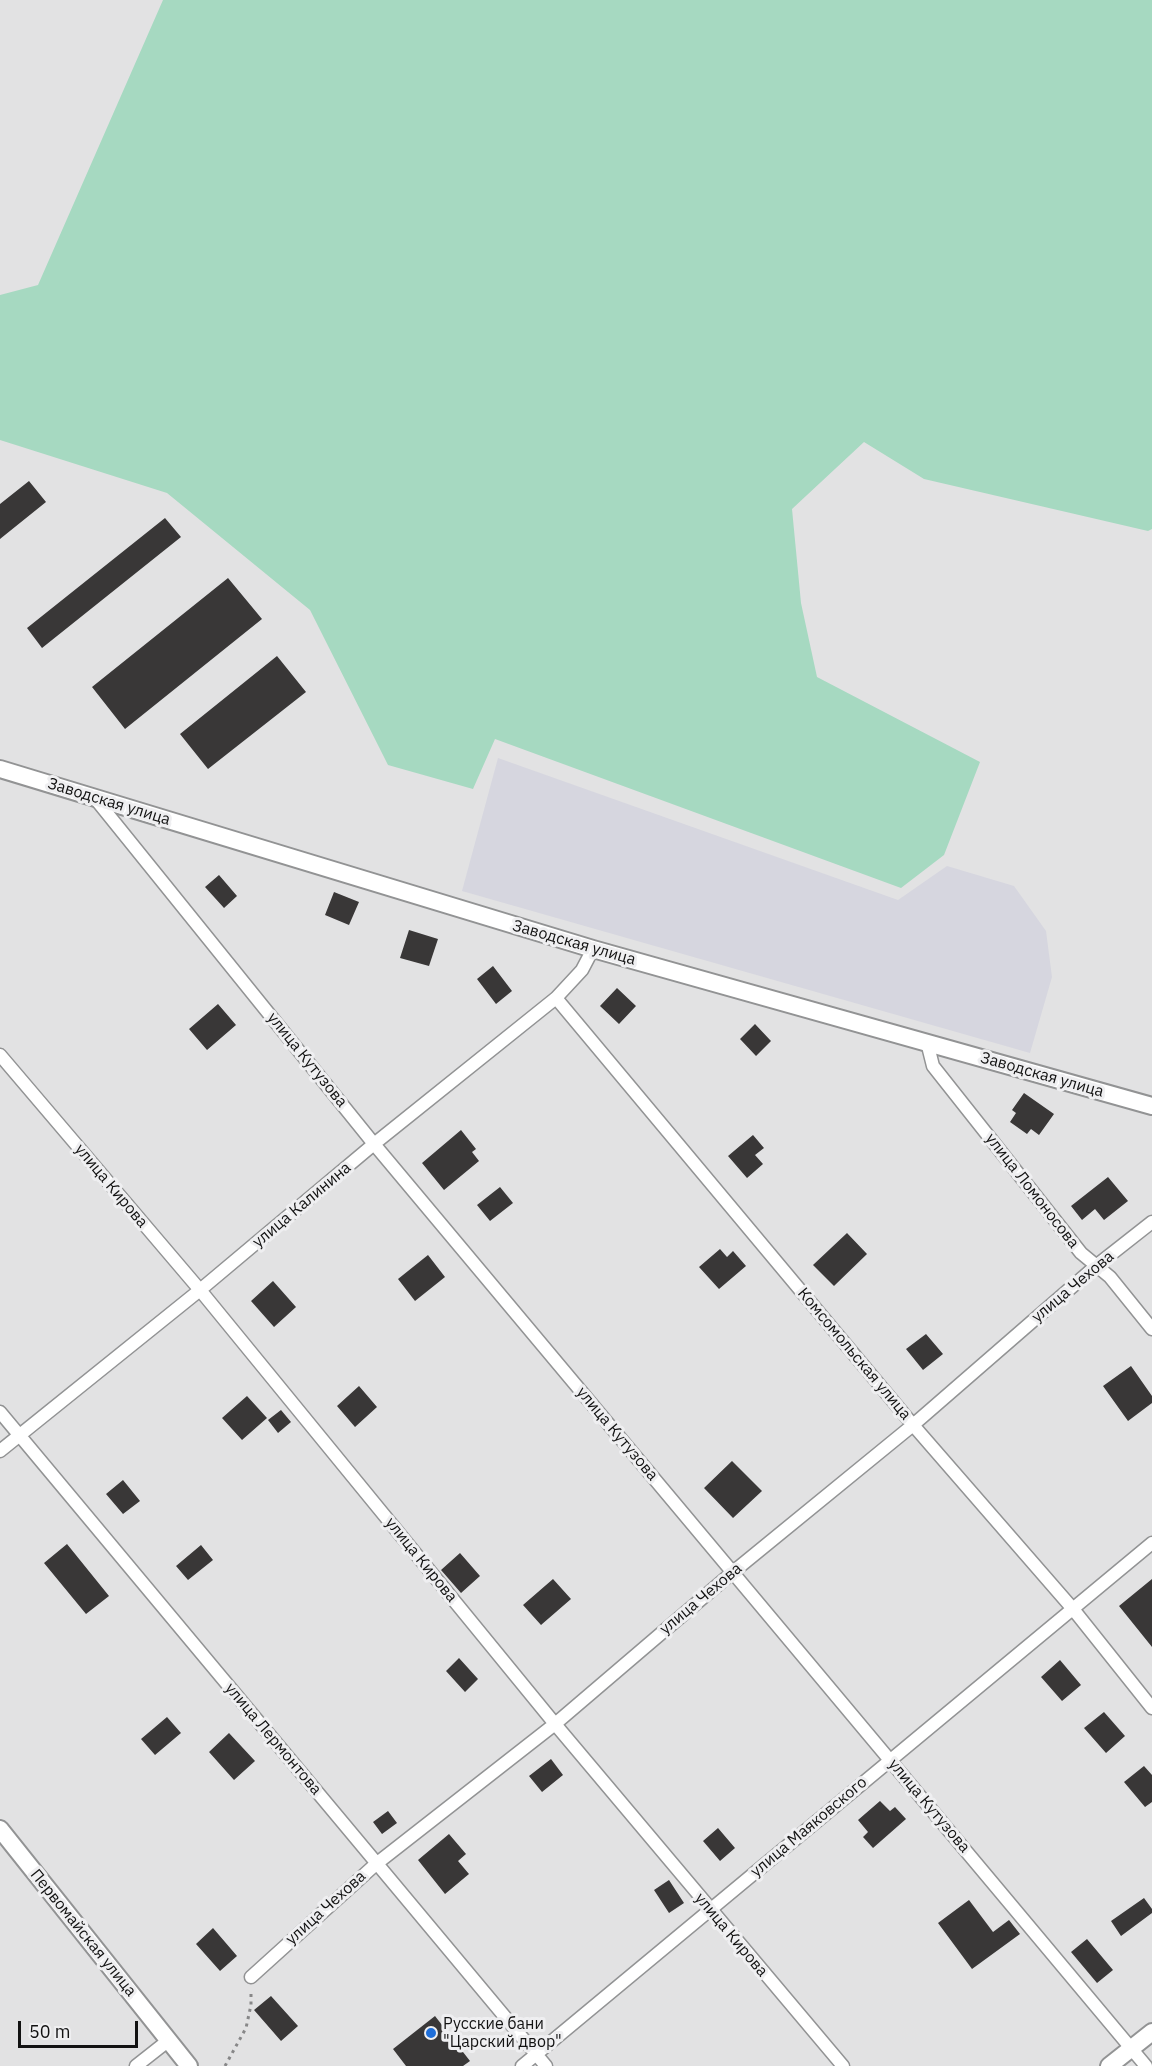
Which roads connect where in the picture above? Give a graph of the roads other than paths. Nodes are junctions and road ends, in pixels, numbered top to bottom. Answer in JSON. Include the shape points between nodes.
{"nodes":[{"id":1,"x":0,"y":769,"type":"edge"},
{"id":2,"x":94,"y":797,"type":"junction"},
{"id":3,"x":593,"y":949,"type":"junction"},
{"id":4,"x":556,"y":998,"type":"junction"},
{"id":5,"x":927,"y":1042,"type":"junction"},
{"id":6,"x":0,"y":1054,"type":"edge"},
{"id":7,"x":1152,"y":1106,"type":"edge"},
{"id":8,"x":374,"y":1144,"type":"junction"},
{"id":9,"x":1152,"y":1222,"type":"edge"},
{"id":10,"x":1096,"y":1266,"type":"junction"},
{"id":11,"x":200,"y":1290,"type":"junction"},
{"id":12,"x":1152,"y":1329,"type":"edge"},
{"id":13,"x":0,"y":1412,"type":"edge"},
{"id":14,"x":913,"y":1425,"type":"junction"},
{"id":15,"x":19,"y":1435,"type":"junction"},
{"id":16,"x":0,"y":1451,"type":"edge"},
{"id":17,"x":1152,"y":1543,"type":"edge"},
{"id":18,"x":733,"y":1572,"type":"junction"},
{"id":19,"x":1073,"y":1609,"type":"junction"},
{"id":20,"x":1152,"y":1708,"type":"edge"},
{"id":21,"x":555,"y":1724,"type":"junction"},
{"id":22,"x":890,"y":1760,"type":"junction"},
{"id":23,"x":0,"y":1829,"type":"edge"},
{"id":24,"x":376,"y":1864,"type":"junction"},
{"id":25,"x":710,"y":1910,"type":"junction"},
{"id":26,"x":250,"y":1977,"type":"road end"},
{"id":27,"x":1152,"y":2032,"type":"edge"},
{"id":28,"x":169,"y":2040,"type":"junction"},
{"id":29,"x":1131,"y":2049,"type":"junction"},
{"id":30,"x":536,"y":2054,"type":"junction"},
{"id":31,"x":136,"y":2066,"type":"edge"},
{"id":32,"x":189,"y":2066,"type":"edge"},
{"id":33,"x":522,"y":2066,"type":"edge"},
{"id":34,"x":546,"y":2066,"type":"edge"},
{"id":35,"x":843,"y":2066,"type":"edge"},
{"id":36,"x":1109,"y":2066,"type":"edge"},
{"id":37,"x":1146,"y":2066,"type":"edge"}],
"edges":[{"from":1,"to":2,"type":"street","name":"Заводская улица"},
{"from":2,"to":3,"type":"street","name":"Заводская улица"},
{"from":2,"to":8,"type":"street","name":"улица Кутузова"},
{"from":3,"to":4,"type":"street","name":"улица Калинина","via":[[582,970]]},
{"from":3,"to":5,"type":"street","name":"Заводская улица"},
{"from":4,"to":8,"type":"street","name":"улица Калинина"},
{"from":4,"to":14,"type":"street","name":"Комсомольская улица"},
{"from":5,"to":7,"type":"street","name":"Заводская улица"},
{"from":5,"to":10,"type":"street","name":"улица Ломоносова","via":[[933,1066],[1081,1253]]},
{"from":6,"to":11,"type":"street","name":"улица Кирова"},
{"from":8,"to":11,"type":"street","name":"улица Калинина"},
{"from":8,"to":18,"type":"street","name":"улица Кутузова"},
{"from":9,"to":10,"type":"street","name":"улица Чехова"},
{"from":10,"to":12,"type":"street","name":"улица Ломоносова","via":[[1110,1277]]},
{"from":10,"to":14,"type":"street","name":"улица Чехова"},
{"from":11,"to":15,"type":"street","name":"улица Калинина"},
{"from":11,"to":21,"type":"street","name":"улица Кирова"},
{"from":13,"to":15,"type":"street","name":"улица Лермонтова"},
{"from":14,"to":18,"type":"street","name":"улица Чехова"},
{"from":14,"to":19,"type":"street","name":"Комсомольская улица"},
{"from":15,"to":16,"type":"street","name":"улица Калинина"},
{"from":15,"to":24,"type":"street","name":"улица Лермонтова"},
{"from":17,"to":19,"type":"street","name":"улица Маяковского"},
{"from":18,"to":21,"type":"street","name":"улица Чехова"},
{"from":18,"to":22,"type":"street","name":"улица Кутузова"},
{"from":19,"to":20,"type":"street","name":"Комсомольская улица"},
{"from":19,"to":22,"type":"street","name":"улица Маяковского"},
{"from":21,"to":24,"type":"street","name":"улица Чехова"},
{"from":21,"to":25,"type":"street","name":"улица Кирова"},
{"from":22,"to":25,"type":"street","name":"улица Маяковского"},
{"from":22,"to":29,"type":"street","name":"улица Кутузова"},
{"from":23,"to":28,"type":"street","name":"Первомайская улица"},
{"from":24,"to":26,"type":"street","name":"улица Чехова"},
{"from":24,"to":30,"type":"street","name":"улица Лермонтова"},
{"from":25,"to":30,"type":"street","name":"улица Маяковского"},
{"from":25,"to":35,"type":"street","name":"улица Кирова"},
{"from":27,"to":29,"type":"street"},
{"from":28,"to":31,"type":"street"},
{"from":28,"to":32,"type":"street","name":"Первомайская улица"},
{"from":29,"to":36,"type":"street"},
{"from":29,"to":37,"type":"street","name":"улица Кутузова"},
{"from":30,"to":33,"type":"street","name":"улица Маяковского"},
{"from":30,"to":34,"type":"street","name":"улица Лермонтова"}]}
